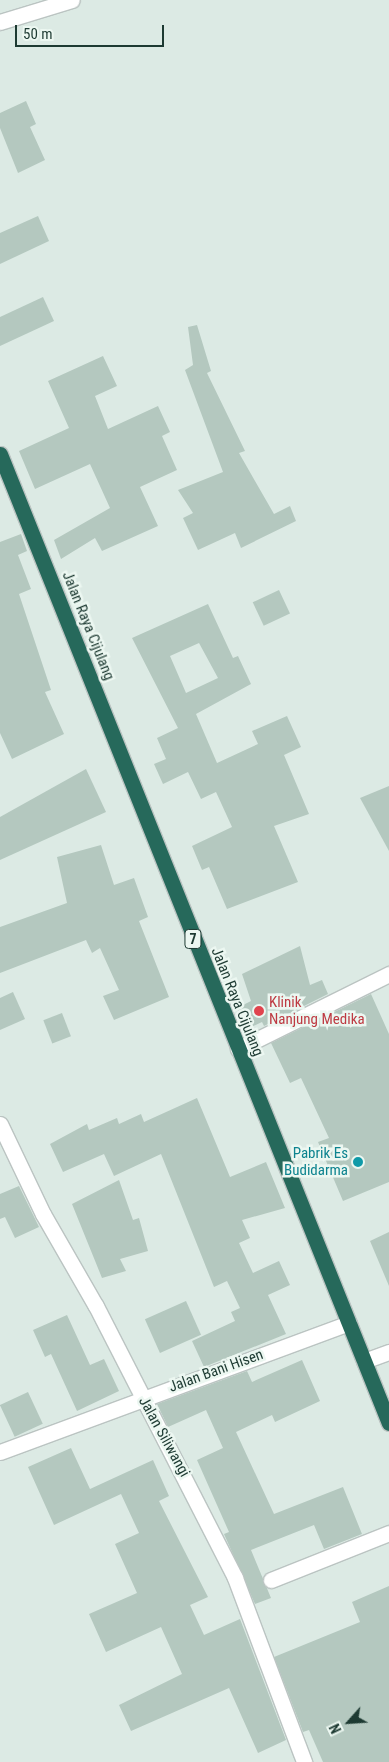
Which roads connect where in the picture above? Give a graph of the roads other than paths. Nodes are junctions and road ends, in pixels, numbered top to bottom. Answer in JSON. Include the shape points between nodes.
{"nodes":[{"id":1,"x":72,"y":0,"type":"edge"},
{"id":2,"x":0,"y":22,"type":"edge"},
{"id":3,"x":0,"y":454,"type":"edge"},
{"id":4,"x":389,"y":974,"type":"edge"},
{"id":5,"x":238,"y":1049,"type":"junction"},
{"id":6,"x":0,"y":1124,"type":"edge"},
{"id":7,"x":349,"y":1323,"type":"junction"},
{"id":8,"x":389,"y":1352,"type":"edge"},
{"id":9,"x":364,"y":1361,"type":"junction"},
{"id":10,"x":142,"y":1398,"type":"junction"},
{"id":11,"x":389,"y":1424,"type":"edge"},
{"id":12,"x":0,"y":1452,"type":"edge"},
{"id":13,"x":389,"y":1534,"type":"edge"},
{"id":14,"x":271,"y":1580,"type":"dead end"},
{"id":15,"x":304,"y":1762,"type":"edge"}],
"edges":[{"from":1,"to":2,"type":"street"},
{"from":3,"to":5,"type":"highway","name":"Jalan Raya Cijulang","number":"7"},
{"from":4,"to":5,"type":"street"},
{"from":5,"to":7,"type":"highway","name":"Jalan Raya Cijulang","number":"7"},
{"from":6,"to":10,"type":"street","name":"Jalan Siliwangi","via":[[43,1214],[96,1306]]},
{"from":7,"to":9,"type":"highway","name":"Jalan Raya Cijulang","number":"7"},
{"from":7,"to":10,"type":"street","name":"Jalan Bani Hisen"},
{"from":8,"to":9,"type":"street"},
{"from":9,"to":11,"type":"highway","name":"Jalan Raya Cijulang","number":"7"},
{"from":10,"to":12,"type":"street","name":"Jalan Bani Hisen"},
{"from":10,"to":15,"type":"street","name":"Jalan Siliwangi","via":[[180,1466],[235,1578]]},
{"from":13,"to":14,"type":"street"}]}
